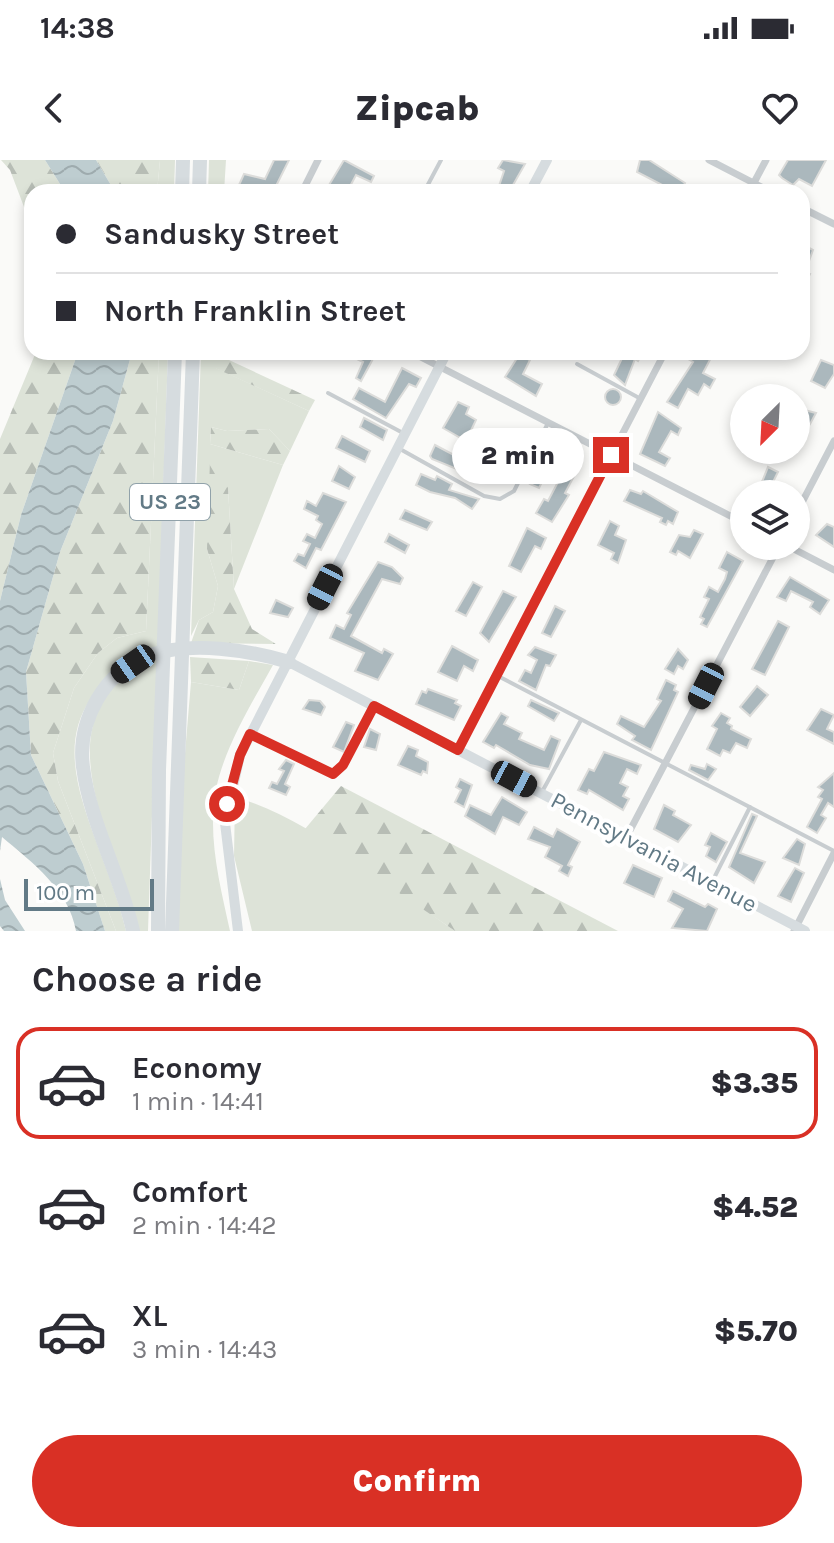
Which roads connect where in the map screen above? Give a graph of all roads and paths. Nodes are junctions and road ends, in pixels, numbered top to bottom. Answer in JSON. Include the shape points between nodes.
{"nodes":[{"id":1,"x":183,"y":160,"type":"edge"},
{"id":2,"x":200,"y":160,"type":"edge"},
{"id":3,"x":318,"y":160,"type":"edge"},
{"id":4,"x":441,"y":160,"type":"edge"},
{"id":5,"x":547,"y":160,"type":"edge"},
{"id":6,"x":709,"y":160,"type":"edge"},
{"id":7,"x":766,"y":160,"type":"edge"},
{"id":8,"x":754,"y":183,"type":"joint"},
{"id":9,"x":182,"y":184,"type":"edge"},
{"id":10,"x":199,"y":184,"type":"edge"},
{"id":11,"x":306,"y":184,"type":"edge"},
{"id":12,"x":428,"y":184,"type":"edge"},
{"id":13,"x":534,"y":184,"type":"edge"},
{"id":14,"x":810,"y":212,"type":"edge"},
{"id":15,"x":834,"y":224,"type":"edge"},
{"id":16,"x":175,"y":360,"type":"edge"},
{"id":17,"x":193,"y":360,"type":"edge"},
{"id":18,"x":426,"y":360,"type":"edge"},
{"id":19,"x":443,"y":360,"type":"edge"},
{"id":20,"x":661,"y":360,"type":"edge"},
{"id":21,"x":577,"y":364,"type":"dead end"},
{"id":22,"x":440,"y":367,"type":"junction"},
{"id":23,"x":328,"y":393,"type":"dead end"},
{"id":24,"x":641,"y":399,"type":"junction"},
{"id":25,"x":548,"y":423,"type":"junction"},
{"id":26,"x":405,"y":434,"type":"junction"},
{"id":27,"x":834,"y":441,"type":"edge"},
{"id":28,"x":397,"y":448,"type":"junction"},
{"id":29,"x":611,"y":455,"type":"junction"},
{"id":30,"x":810,"y":487,"type":"edge"},
{"id":31,"x":730,"y":516,"type":"edge"},
{"id":32,"x":810,"y":557,"type":"edge"},
{"id":33,"x":772,"y":560,"type":"edge"},
{"id":34,"x":834,"y":570,"type":"edge"},
{"id":35,"x":289,"y":662,"type":"junction"},
{"id":36,"x":496,"y":675,"type":"junction"},
{"id":37,"x":374,"y":706,"type":"junction"},
{"id":38,"x":581,"y":720,"type":"junction"},
{"id":39,"x":250,"y":734,"type":"junction"},
{"id":40,"x":458,"y":750,"type":"junction"},
{"id":41,"x":666,"y":763,"type":"junction"},
{"id":42,"x":542,"y":794,"type":"junction"},
{"id":43,"x":750,"y":807,"type":"junction"},
{"id":44,"x":626,"y":838,"type":"junction"},
{"id":45,"x":834,"y":852,"type":"edge"},
{"id":46,"x":712,"y":883,"type":"junction"},
{"id":47,"x":798,"y":929,"type":"edge"},
{"id":48,"x":133,"y":931,"type":"edge"},
{"id":49,"x":158,"y":931,"type":"edge"},
{"id":50,"x":172,"y":931,"type":"edge"},
{"id":51,"x":238,"y":931,"type":"edge"}],
"edges":[{"from":1,"to":9,"type":"highway"},
{"from":2,"to":10,"type":"highway"},
{"from":3,"to":11,"type":"street"},
{"from":4,"to":12,"type":"lane"},
{"from":5,"to":13,"type":"street"},
{"from":6,"to":8,"type":"street"},
{"from":7,"to":8,"type":"street"},
{"from":14,"to":15,"type":"street"},
{"from":16,"to":49,"type":"highway","number":"US 23"},
{"from":17,"to":50,"type":"highway","number":"US 23"},
{"from":18,"to":22,"type":"street"},
{"from":19,"to":22,"type":"street"},
{"from":20,"to":24,"type":"street"},
{"from":21,"to":24,"type":"lane"},
{"from":22,"to":25,"type":"street"},
{"from":22,"to":26,"type":"street"},
{"from":23,"to":26,"type":"lane"},
{"from":24,"to":29,"type":"street"},
{"from":25,"to":28,"type":"lane","via":[[514,491],[500,499],[484,496]]},
{"from":25,"to":29,"type":"street"},
{"from":26,"to":28,"type":"street"},
{"from":27,"to":30,"type":"street"},
{"from":28,"to":35,"type":"street"},
{"from":29,"to":31,"type":"street"},
{"from":29,"to":36,"type":"street"},
{"from":32,"to":34,"type":"street"},
{"from":33,"to":41,"type":"street"},
{"from":35,"to":37,"type":"street","name":"Pennsylvania Avenue"},
{"from":35,"to":39,"type":"street"},
{"from":35,"to":48,"type":"highway","via":[[258,653],[206,650],[150,655],[102,692],[85,727],[87,787]]},
{"from":36,"to":38,"type":"lane"},
{"from":36,"to":40,"type":"street"},
{"from":37,"to":39,"type":"lane","via":[[333,774]]},
{"from":37,"to":40,"type":"street","name":"Pennsylvania Avenue"},
{"from":38,"to":41,"type":"lane"},
{"from":38,"to":42,"type":"lane"},
{"from":39,"to":51,"type":"street","via":[[232,781],[225,823]]},
{"from":40,"to":42,"type":"street","name":"Pennsylvania Avenue"},
{"from":41,"to":43,"type":"lane"},
{"from":41,"to":44,"type":"street"},
{"from":42,"to":44,"type":"street","name":"Pennsylvania Avenue"},
{"from":43,"to":45,"type":"lane"},
{"from":43,"to":46,"type":"lane"},
{"from":44,"to":46,"type":"street","name":"Pennsylvania Avenue"},
{"from":45,"to":47,"type":"street"},
{"from":46,"to":47,"type":"street","name":"Pennsylvania Avenue"}]}
